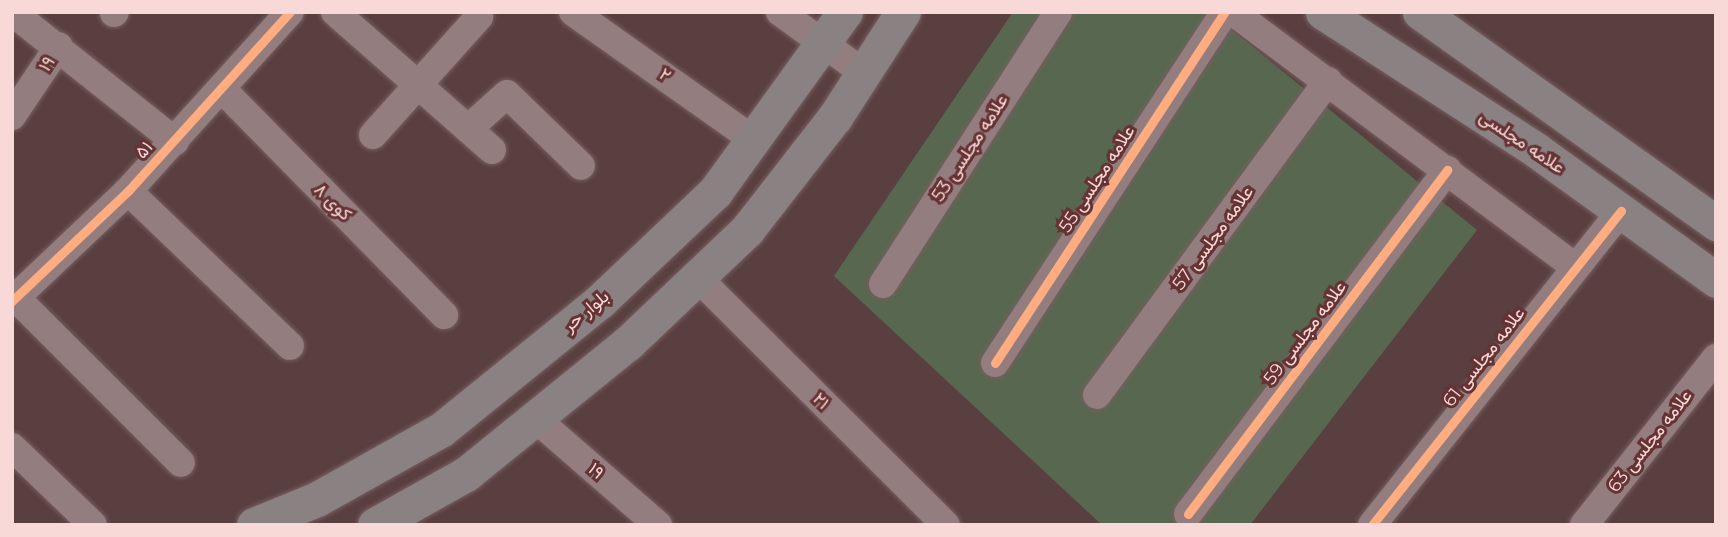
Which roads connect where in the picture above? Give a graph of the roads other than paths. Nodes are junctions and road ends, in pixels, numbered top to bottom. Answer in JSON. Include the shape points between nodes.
{"nodes":[{"id":1,"x":12,"y":12,"type":"edge"},
{"id":2,"x":290,"y":12,"type":"edge"},
{"id":3,"x":335,"y":12,"type":"edge"},
{"id":4,"x":573,"y":12,"type":"edge"},
{"id":5,"x":780,"y":12,"type":"edge"},
{"id":6,"x":845,"y":12,"type":"edge"},
{"id":7,"x":903,"y":12,"type":"edge"},
{"id":8,"x":1058,"y":12,"type":"edge"},
{"id":9,"x":1225,"y":12,"type":"edge"},
{"id":10,"x":1233,"y":12,"type":"edge"},
{"id":11,"x":1323,"y":12,"type":"edge"},
{"id":12,"x":1419,"y":12,"type":"edge"},
{"id":13,"x":479,"y":17,"type":"dead end"},
{"id":14,"x":824,"y":44,"type":"junction"},
{"id":15,"x":59,"y":46,"type":"junction"},
{"id":16,"x":864,"y":73,"type":"junction"},
{"id":17,"x":1328,"y":81,"type":"junction"},
{"id":18,"x":419,"y":86,"type":"junction"},
{"id":19,"x":222,"y":89,"type":"junction"},
{"id":20,"x":12,"y":116,"type":"edge"},
{"id":21,"x":468,"y":129,"type":"junction"},
{"id":22,"x":373,"y":135,"type":"dead end"},
{"id":23,"x":175,"y":141,"type":"junction"},
{"id":24,"x":755,"y":141,"type":"junction"},
{"id":25,"x":492,"y":150,"type":"dead end"},
{"id":26,"x":581,"y":166,"type":"dead end"},
{"id":27,"x":1447,"y":170,"type":"junction"},
{"id":28,"x":128,"y":191,"type":"junction"},
{"id":29,"x":1621,"y":211,"type":"junction"},
{"id":30,"x":1716,"y":223,"type":"edge"},
{"id":31,"x":1575,"y":267,"type":"junction"},
{"id":32,"x":697,"y":278,"type":"junction"},
{"id":33,"x":1716,"y":281,"type":"edge"},
{"id":34,"x":883,"y":284,"type":"dead end"},
{"id":35,"x":14,"y":300,"type":"edge"},
{"id":36,"x":444,"y":315,"type":"dead end"},
{"id":37,"x":290,"y":346,"type":"dead end"},
{"id":38,"x":1716,"y":358,"type":"edge"},
{"id":39,"x":995,"y":363,"type":"dead end"},
{"id":40,"x":1097,"y":395,"type":"dead end"},
{"id":41,"x":535,"y":418,"type":"junction"},
{"id":42,"x":12,"y":447,"type":"edge"},
{"id":43,"x":181,"y":463,"type":"dead end"},
{"id":44,"x":1188,"y":514,"type":"dead end"},
{"id":45,"x":93,"y":525,"type":"edge"},
{"id":46,"x":254,"y":525,"type":"edge"},
{"id":47,"x":375,"y":525,"type":"edge"},
{"id":48,"x":658,"y":525,"type":"edge"},
{"id":49,"x":946,"y":525,"type":"edge"},
{"id":50,"x":1372,"y":525,"type":"edge"},
{"id":51,"x":1584,"y":525,"type":"edge"}],
"edges":[{"from":1,"to":15,"type":"street"},
{"from":2,"to":19,"type":"street","name":"۵۱"},
{"from":3,"to":18,"type":"street"},
{"from":4,"to":24,"type":"street","name":"۲"},
{"from":5,"to":14,"type":"street"},
{"from":6,"to":14,"type":"main road","name":"بلوار حر"},
{"from":7,"to":16,"type":"main road"},
{"from":8,"to":34,"type":"street","name":"علامه مجلسی 53"},
{"from":9,"to":39,"type":"street","name":"علامه مجلسی 55"},
{"from":10,"to":17,"type":"street"},
{"from":11,"to":29,"type":"main road","name":"علامه مجلسی"},
{"from":12,"to":30,"type":"main road"},
{"from":13,"to":18,"type":"street"},
{"from":14,"to":16,"type":"street"},
{"from":14,"to":24,"type":"main road","name":"بلوار حر"},
{"from":15,"to":20,"type":"street","name":"۱۹"},
{"from":15,"to":23,"type":"street"},
{"from":16,"to":32,"type":"main road","via":[[747,230]]},
{"from":17,"to":27,"type":"street"},
{"from":17,"to":40,"type":"street","name":"علامه مجلسی 57"},
{"from":18,"to":21,"type":"street"},
{"from":18,"to":22,"type":"street"},
{"from":19,"to":23,"type":"street","name":"۵۱"},
{"from":19,"to":36,"type":"street","name":"کوی ۸"},
{"from":21,"to":25,"type":"street"},
{"from":21,"to":26,"type":"street","via":[[507,94]]},
{"from":23,"to":28,"type":"street","name":"۵۱"},
{"from":24,"to":46,"type":"main road","name":"بلوار حر","via":[[716,192],[600,301],[442,429],[317,499]]},
{"from":27,"to":31,"type":"street"},
{"from":27,"to":44,"type":"street","name":"علامه مجلسی 59"},
{"from":28,"to":35,"type":"street","name":"۵۱"},
{"from":28,"to":37,"type":"street"},
{"from":29,"to":31,"type":"street","name":"علامه مجلسی 61"},
{"from":29,"to":33,"type":"main road","name":"علامه مجلسی"},
{"from":31,"to":50,"type":"street","name":"علامه مجلسی 61"},
{"from":32,"to":41,"type":"main road"},
{"from":32,"to":49,"type":"street","name":"۲۱"},
{"from":35,"to":43,"type":"street"},
{"from":38,"to":51,"type":"street","name":"علامه مجلسی 63"},
{"from":41,"to":47,"type":"main road","via":[[466,474]]},
{"from":41,"to":48,"type":"street","name":"۱۹"},
{"from":42,"to":45,"type":"street"}]}
